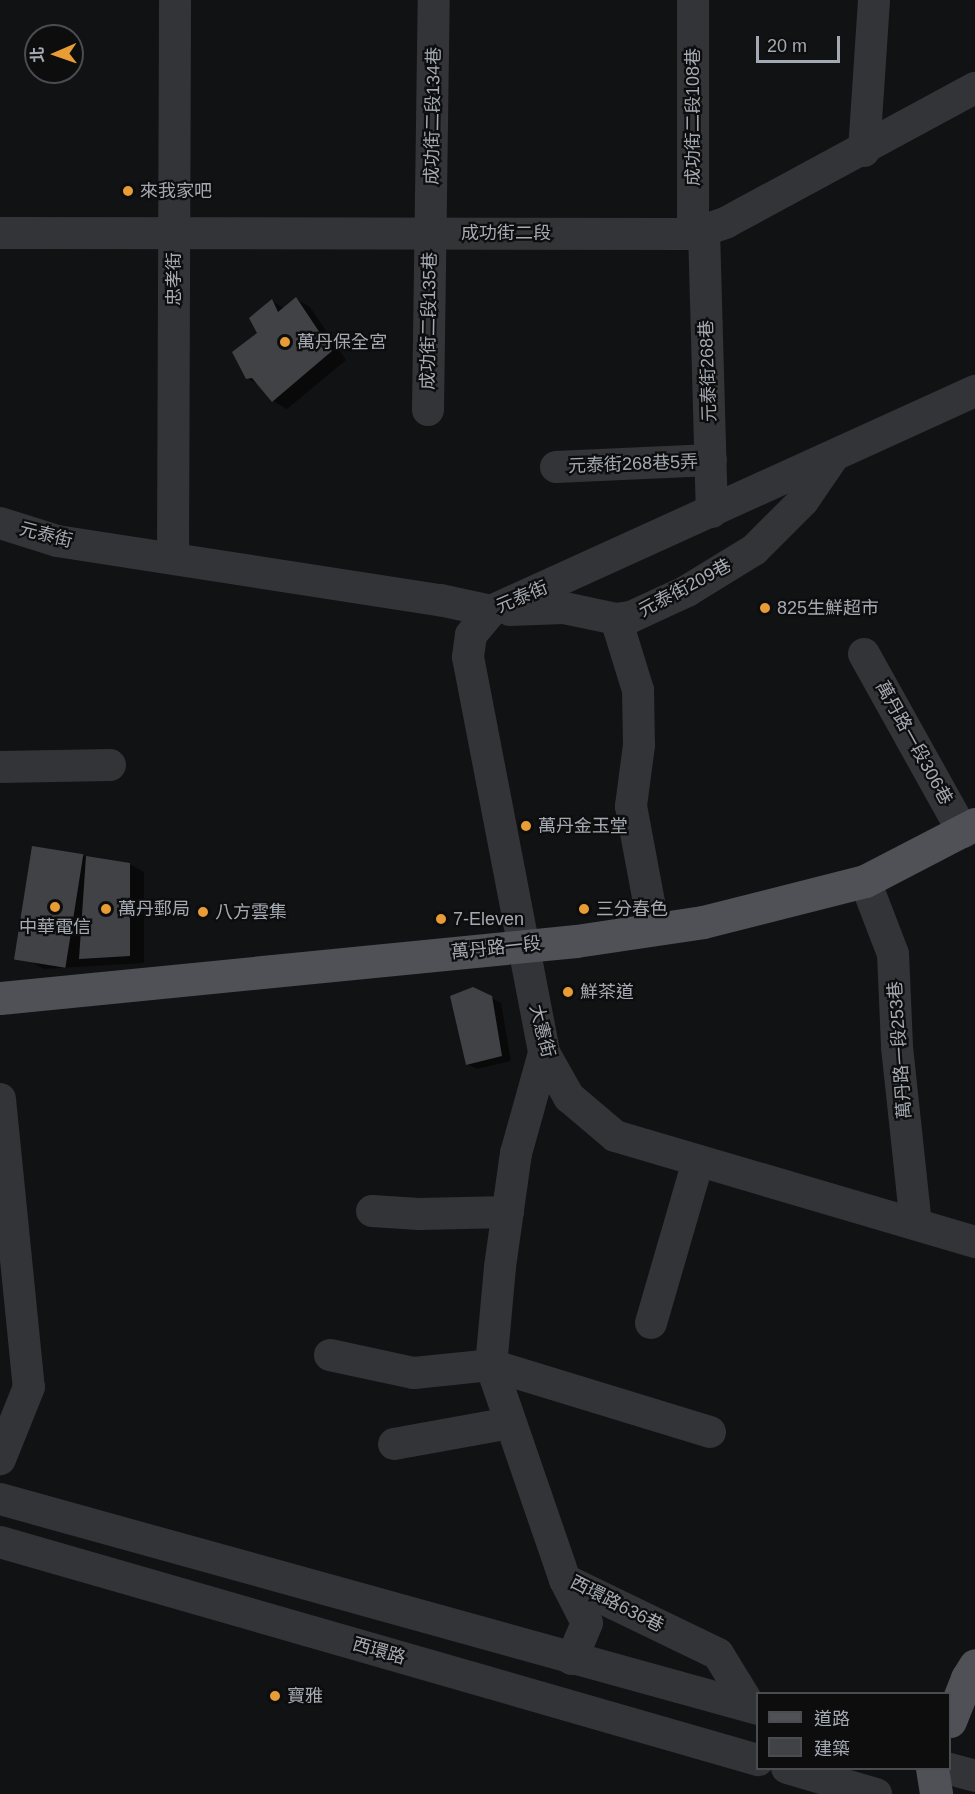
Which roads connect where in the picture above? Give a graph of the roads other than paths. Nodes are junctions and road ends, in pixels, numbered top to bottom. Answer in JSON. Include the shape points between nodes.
{"nodes":[{"id":1,"x":175,"y":0,"type":"edge"},
{"id":2,"x":434,"y":0,"type":"edge"},
{"id":3,"x":693,"y":0,"type":"edge"},
{"id":4,"x":874,"y":0,"type":"edge"},
{"id":5,"x":975,"y":88,"type":"edge"},
{"id":6,"x":864,"y":151,"type":"junction"},
{"id":7,"x":174,"y":232,"type":"junction"},
{"id":8,"x":698,"y":232,"type":"junction"},
{"id":9,"x":0,"y":233,"type":"edge"},
{"id":10,"x":431,"y":233,"type":"junction"},
{"id":11,"x":975,"y":391,"type":"edge"},
{"id":12,"x":428,"y":410,"type":"dead end"},
{"id":13,"x":834,"y":456,"type":"junction"},
{"id":14,"x":711,"y":460,"type":"junction"},
{"id":15,"x":556,"y":467,"type":"dead end"},
{"id":16,"x":712,"y":512,"type":"junction"},
{"id":17,"x":0,"y":523,"type":"edge"},
{"id":18,"x":173,"y":557,"type":"junction"},
{"id":19,"x":491,"y":611,"type":"junction"},
{"id":20,"x":616,"y":620,"type":"junction"},
{"id":21,"x":864,"y":654,"type":"dead end"},
{"id":22,"x":110,"y":765,"type":"dead end"},
{"id":23,"x":0,"y":767,"type":"edge"},
{"id":24,"x":969,"y":828,"type":"edge"},
{"id":25,"x":864,"y":881,"type":"junction"},
{"id":26,"x":654,"y":929,"type":"junction"},
{"id":27,"x":524,"y":945,"type":"junction"},
{"id":28,"x":0,"y":998,"type":"edge"},
{"id":29,"x":544,"y":1053,"type":"junction"},
{"id":30,"x":0,"y":1099,"type":"edge"},
{"id":31,"x":698,"y":1161,"type":"junction"},
{"id":32,"x":372,"y":1211,"type":"dead end"},
{"id":33,"x":508,"y":1212,"type":"junction"},
{"id":34,"x":916,"y":1224,"type":"junction"},
{"id":35,"x":975,"y":1242,"type":"edge"},
{"id":36,"x":651,"y":1323,"type":"dead end"},
{"id":37,"x":330,"y":1355,"type":"dead end"},
{"id":38,"x":491,"y":1365,"type":"junction"},
{"id":39,"x":510,"y":1423,"type":"junction"},
{"id":40,"x":710,"y":1432,"type":"dead end"},
{"id":41,"x":394,"y":1444,"type":"dead end"},
{"id":42,"x":0,"y":1459,"type":"edge"},
{"id":43,"x":0,"y":1499,"type":"edge"},
{"id":44,"x":0,"y":1542,"type":"edge"},
{"id":45,"x":565,"y":1580,"type":"junction"},
{"id":46,"x":572,"y":1659,"type":"junction"},
{"id":47,"x":975,"y":1665,"type":"edge"},
{"id":48,"x":754,"y":1708,"type":"edge"},
{"id":49,"x":951,"y":1718,"type":"edge"},
{"id":50,"x":756,"y":1759,"type":"edge"},
{"id":51,"x":951,"y":1769,"type":"edge"},
{"id":52,"x":794,"y":1770,"type":"edge"},
{"id":53,"x":933,"y":1770,"type":"edge"},
{"id":54,"x":975,"y":1776,"type":"edge"},
{"id":55,"x":876,"y":1794,"type":"edge"},
{"id":56,"x":936,"y":1794,"type":"edge"}],
"edges":[{"from":1,"to":7,"type":"street","name":"忠孝街"},
{"from":2,"to":10,"type":"street","name":"成功街二段134巷"},
{"from":3,"to":8,"type":"street","name":"成功街二段108巷"},
{"from":4,"to":6,"type":"street"},
{"from":5,"to":6,"type":"street","name":"成功街二段"},
{"from":6,"to":8,"type":"street","name":"成功街二段","via":[[727,222]]},
{"from":7,"to":9,"type":"street","name":"成功街二段"},
{"from":7,"to":10,"type":"street","name":"成功街二段"},
{"from":7,"to":18,"type":"street","name":"忠孝街"},
{"from":8,"to":10,"type":"street","name":"成功街二段"},
{"from":8,"to":14,"type":"street","name":"元泰街268巷"},
{"from":10,"to":12,"type":"street","name":"成功街二段135巷"},
{"from":11,"to":13,"type":"street","name":"元泰街"},
{"from":13,"to":16,"type":"street","name":"元泰街"},
{"from":13,"to":20,"type":"street","name":"元泰街209巷","via":[[802,501],[754,550],[687,591]]},
{"from":14,"to":15,"type":"street","name":"元泰街268巷5弄"},
{"from":14,"to":16,"type":"street","name":"元泰街268巷"},
{"from":16,"to":19,"type":"street","name":"元泰街"},
{"from":17,"to":18,"type":"street","name":"元泰街","via":[[57,541]]},
{"from":18,"to":19,"type":"street","name":"元泰街"},
{"from":19,"to":20,"type":"street","name":"元泰街209巷","via":[[564,608]]},
{"from":19,"to":27,"type":"street","name":"大憲街","via":[[471,635],[468,657]]},
{"from":20,"to":26,"type":"street","via":[[638,690],[639,745],[631,806]]},
{"from":21,"to":24,"type":"street","name":"萬丹路一段306巷"},
{"from":22,"to":23,"type":"street"},
{"from":24,"to":25,"type":"main road","name":"萬丹路一段"},
{"from":25,"to":26,"type":"main road","name":"萬丹路一段","via":[[703,922]]},
{"from":25,"to":34,"type":"street","name":"萬丹路一段253巷","via":[[894,954],[897,1047]]},
{"from":26,"to":27,"type":"main road","name":"萬丹路一段"},
{"from":27,"to":28,"type":"main road","name":"萬丹路一段"},
{"from":27,"to":29,"type":"street","name":"大憲街"},
{"from":29,"to":31,"type":"street","name":"大憲街","via":[[569,1097],[615,1136]]},
{"from":29,"to":33,"type":"street","name":"西環路636巷","via":[[516,1153]]},
{"from":30,"to":42,"type":"street","via":[[29,1388]]},
{"from":31,"to":34,"type":"street","name":"大憲街"},
{"from":31,"to":36,"type":"street"},
{"from":32,"to":33,"type":"street"},
{"from":33,"to":38,"type":"street","name":"西環路636巷"},
{"from":34,"to":35,"type":"street","name":"大憲街"},
{"from":37,"to":38,"type":"street","via":[[414,1373]]},
{"from":38,"to":39,"type":"street","name":"西環路636巷"},
{"from":38,"to":40,"type":"street"},
{"from":39,"to":41,"type":"street"},
{"from":39,"to":45,"type":"street","name":"西環路636巷"},
{"from":43,"to":46,"type":"street"},
{"from":44,"to":50,"type":"street","name":"西環路"},
{"from":45,"to":46,"type":"street","via":[[586,1623]]},
{"from":45,"to":48,"type":"street","name":"西環路636巷","via":[[718,1654]]},
{"from":46,"to":48,"type":"street"},
{"from":47,"to":49,"type":"main road"},
{"from":51,"to":54,"type":"street"},
{"from":52,"to":55,"type":"street"},
{"from":53,"to":56,"type":"main road"}]}
